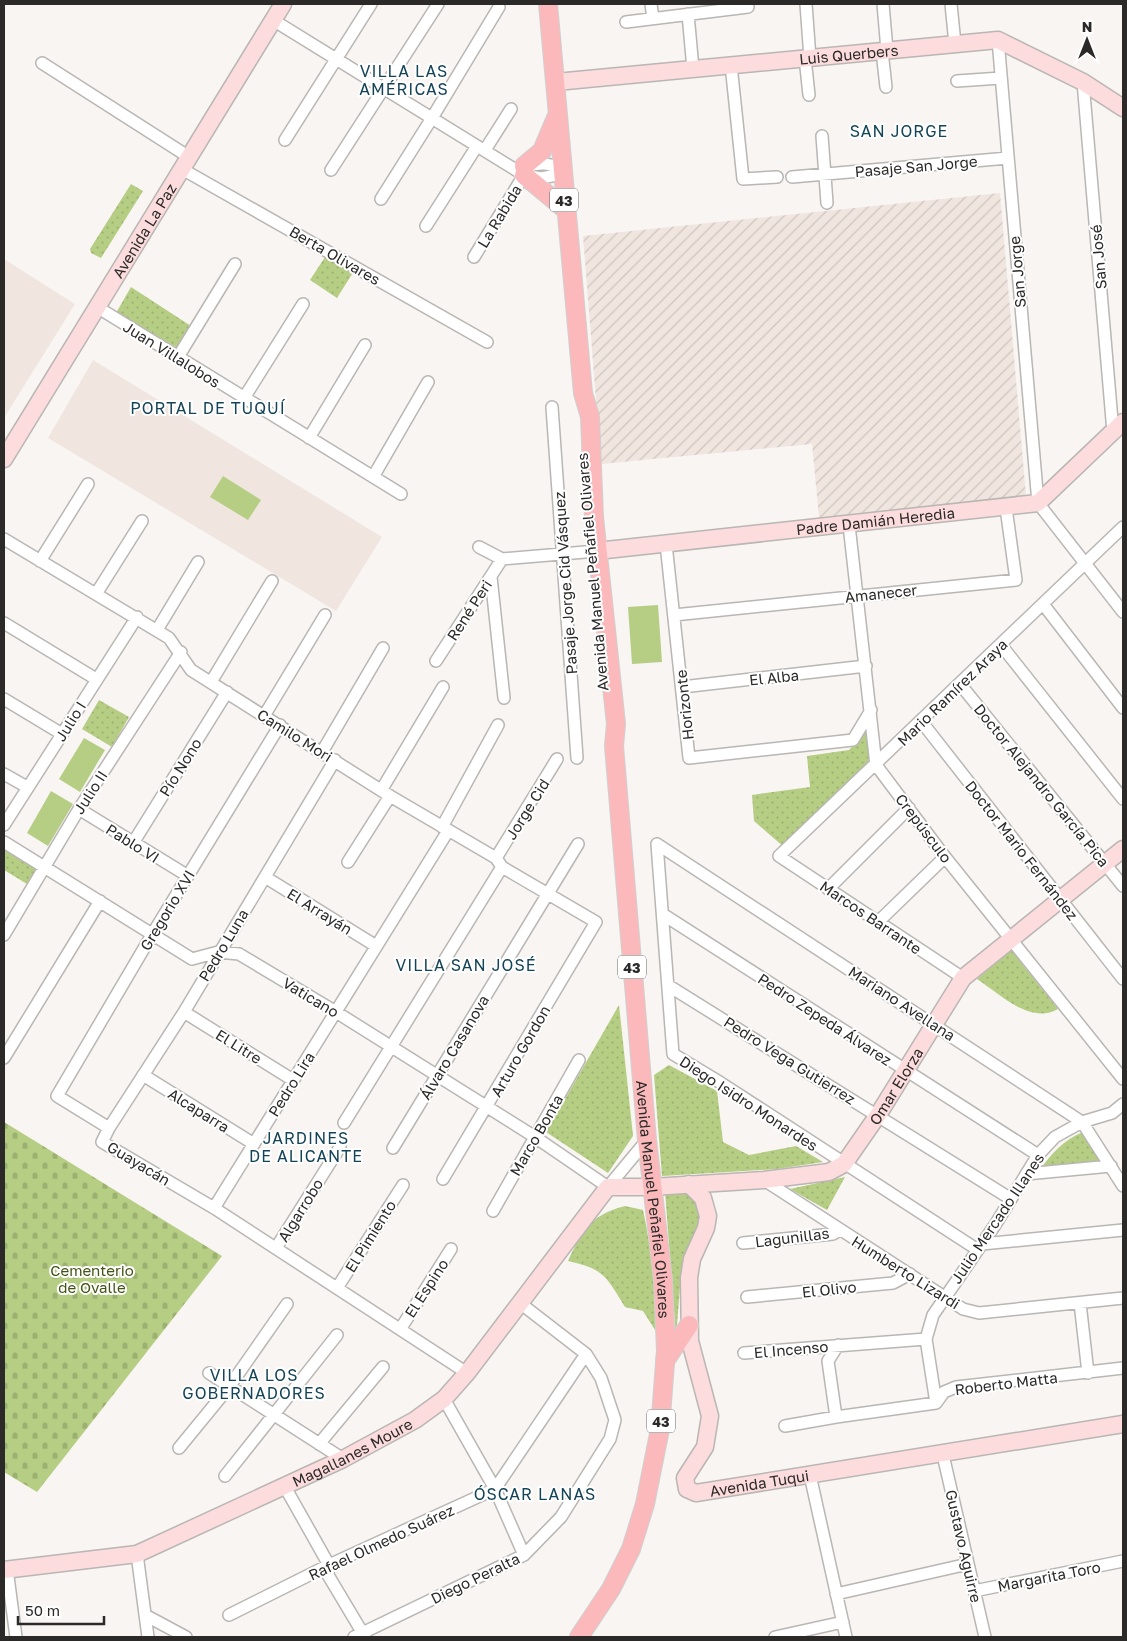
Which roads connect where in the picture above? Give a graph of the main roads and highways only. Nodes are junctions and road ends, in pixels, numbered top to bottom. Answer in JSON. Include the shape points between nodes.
{"nodes":[{"id":1,"x":548,"y":4,"type":"edge"},
{"id":2,"x":558,"y":110,"type":"junction"},
{"id":3,"x":565,"y":209,"type":"junction"},
{"id":4,"x":689,"y":1325,"type":"road end"},
{"id":5,"x":665,"y":1361,"type":"junction"},
{"id":6,"x":579,"y":1637,"type":"edge"}],
"edges":[{"from":1,"to":2,"type":"main road","name":"Avenida Manuel Peñafiel Olivares","number":"43"},
{"from":2,"to":3,"type":"main road","name":"Avenida Manuel Peñafiel Olivares","number":"43"},
{"from":2,"to":3,"type":"main road","via":[[548,141],[521,170]]},
{"from":3,"to":5,"type":"main road","name":"Avenida Manuel Peñafiel Olivares","number":"43","via":[[583,396],[590,417],[592,551],[616,724],[614,746],[647,1140],[663,1280]]},
{"from":4,"to":5,"type":"main road"},
{"from":5,"to":6,"type":"main road","name":"Avenida Manuel Peñafiel Olivares","number":"43","via":[[660,1429],[645,1504],[627,1557],[611,1589]]}]}
